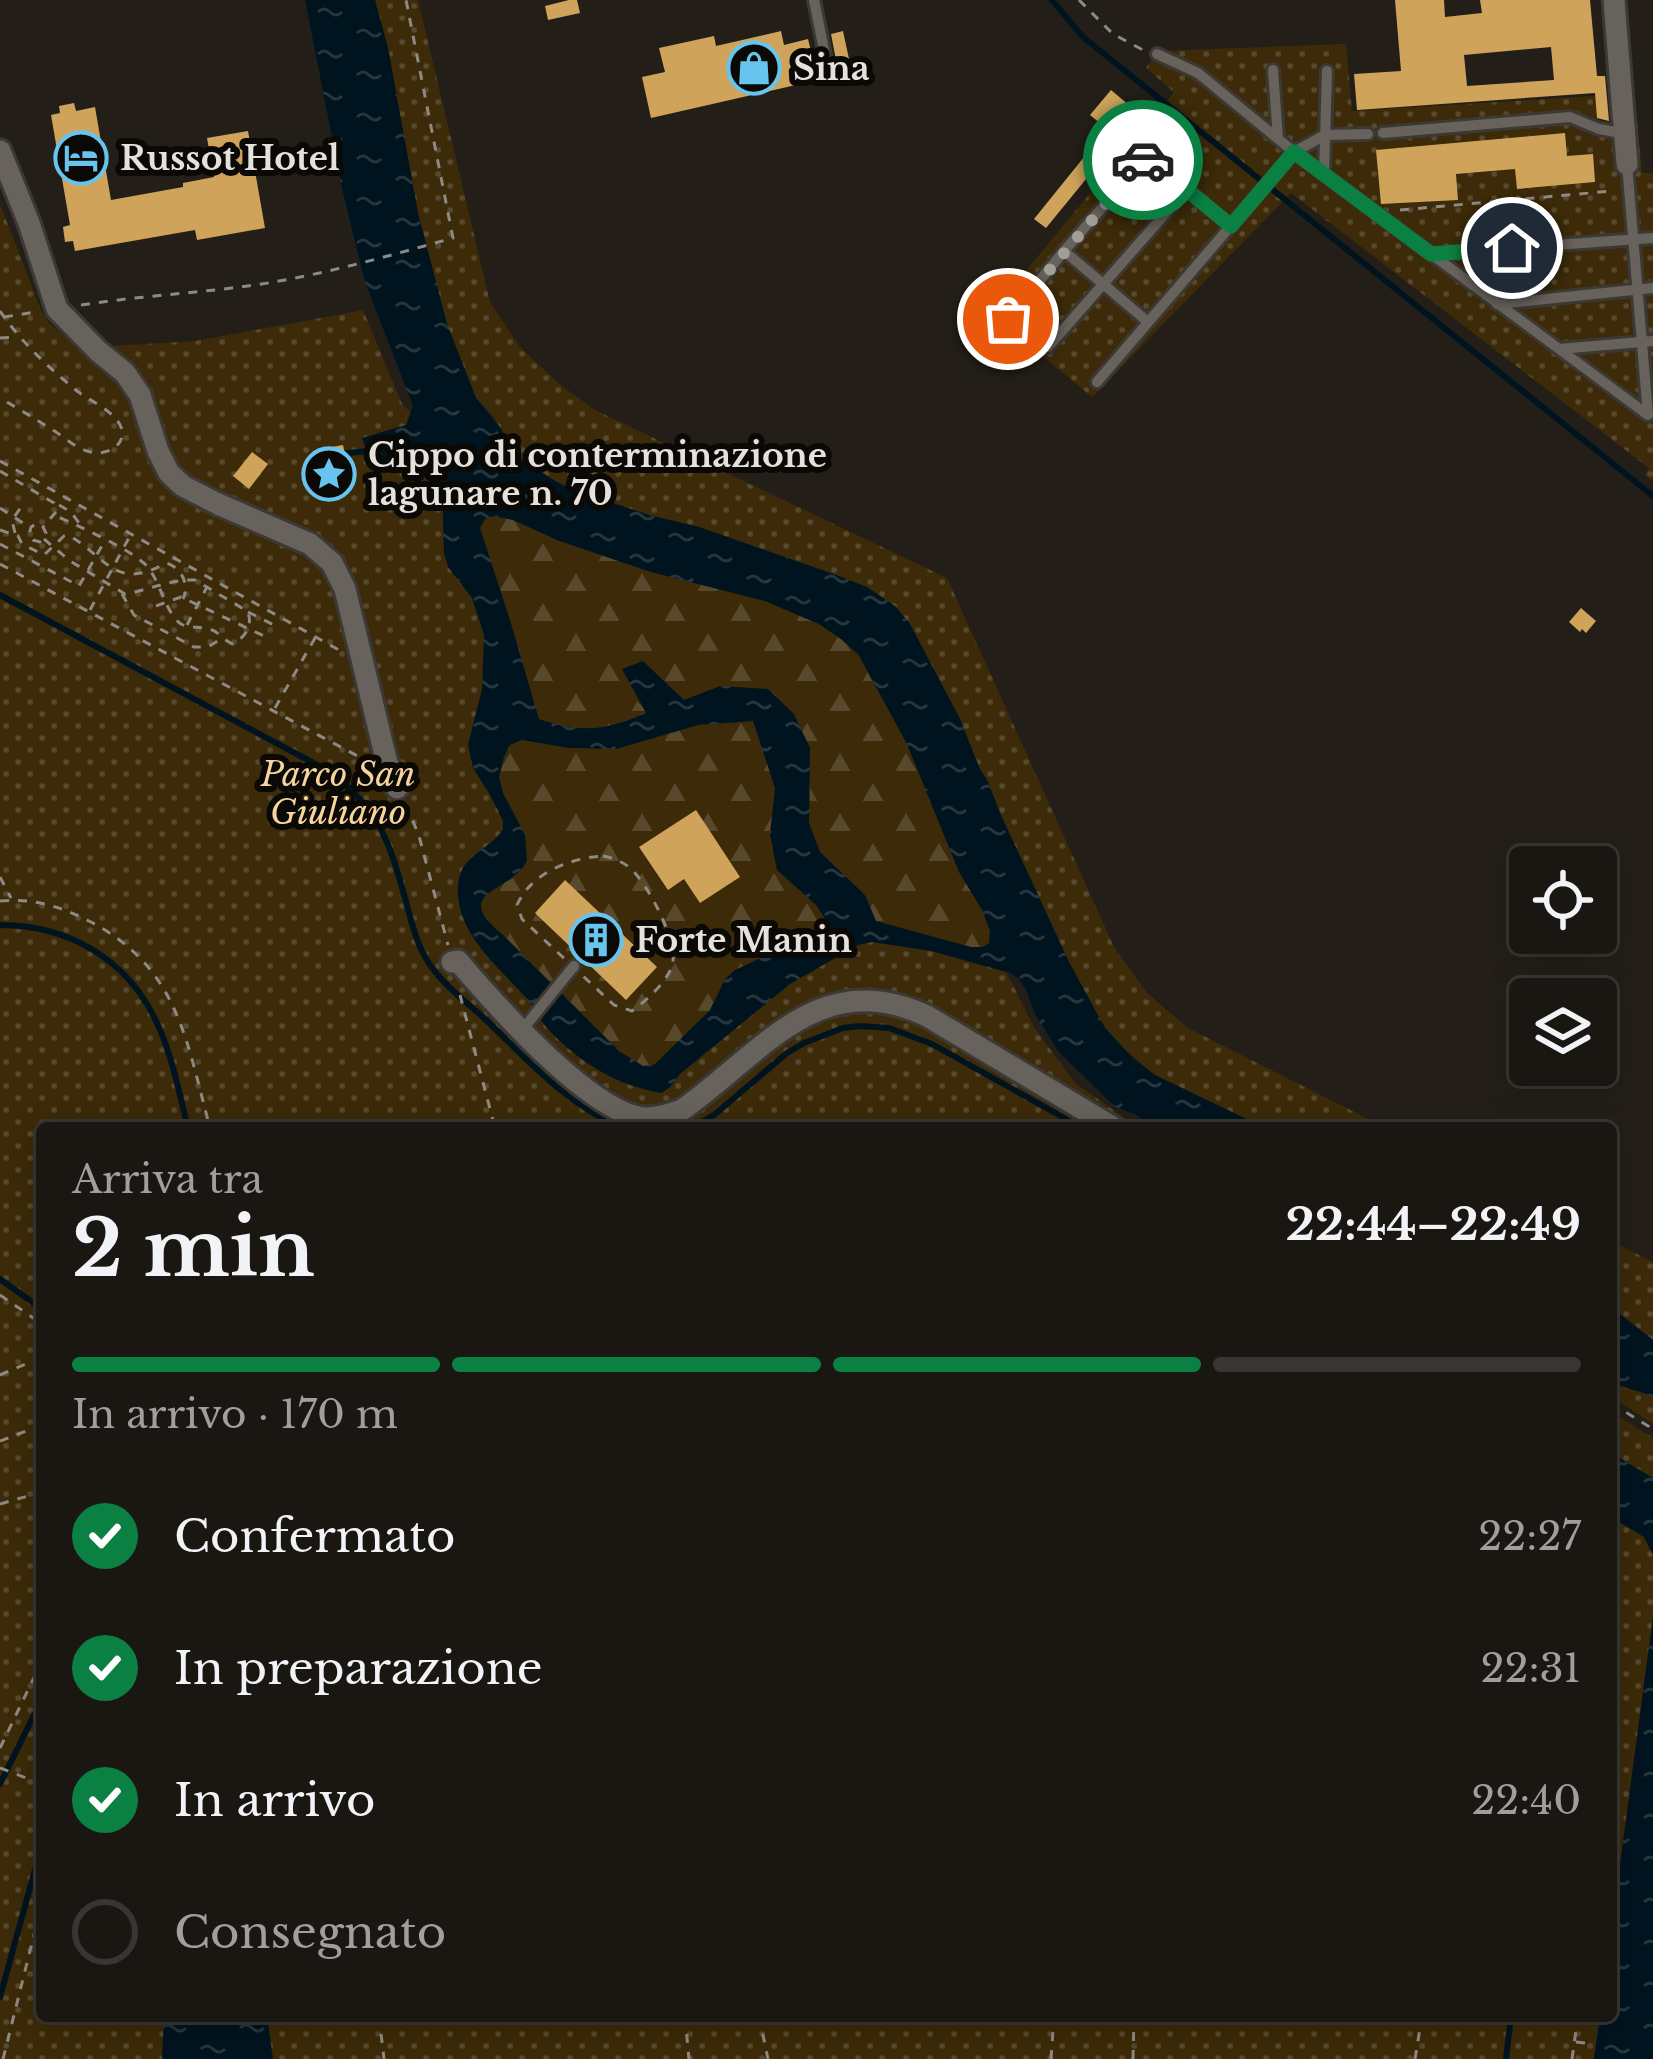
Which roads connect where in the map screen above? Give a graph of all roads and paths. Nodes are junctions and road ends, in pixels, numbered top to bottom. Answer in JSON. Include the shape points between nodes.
{"nodes":[{"id":1,"x":406,"y":0,"type":"edge"},
{"id":2,"x":814,"y":0,"type":"edge"},
{"id":3,"x":1079,"y":0,"type":"edge"},
{"id":4,"x":1614,"y":0,"type":"edge"},
{"id":5,"x":1157,"y":54,"type":"joint"},
{"id":6,"x":828,"y":70,"type":"dead end"},
{"id":7,"x":1273,"y":70,"type":"dead end"},
{"id":8,"x":1327,"y":70,"type":"dead end"},
{"id":9,"x":1383,"y":133,"type":"dead end"},
{"id":10,"x":1367,"y":134,"type":"dead end"},
{"id":11,"x":1625,"y":134,"type":"junction"},
{"id":12,"x":1325,"y":135,"type":"junction"},
{"id":13,"x":1278,"y":139,"type":"junction"},
{"id":14,"x":0,"y":151,"type":"edge"},
{"id":15,"x":1294,"y":152,"type":"junction"},
{"id":16,"x":1628,"y":164,"type":"joint"},
{"id":17,"x":1324,"y":174,"type":"junction"},
{"id":18,"x":1629,"y":189,"type":"junction"},
{"id":19,"x":1186,"y":190,"type":"junction"},
{"id":20,"x":1375,"y":212,"type":"junction"},
{"id":21,"x":1231,"y":226,"type":"junction"},
{"id":22,"x":1653,"y":238,"type":"edge"},
{"id":23,"x":1634,"y":239,"type":"junction"},
{"id":24,"x":1064,"y":250,"type":"junction"},
{"id":25,"x":1431,"y":254,"type":"junction"},
{"id":26,"x":1104,"y":284,"type":"junction"},
{"id":27,"x":1637,"y":288,"type":"junction"},
{"id":28,"x":1653,"y":288,"type":"edge"},
{"id":29,"x":1498,"y":304,"type":"junction"},
{"id":30,"x":57,"y":309,"type":"junction"},
{"id":31,"x":2,"y":314,"type":"edge"},
{"id":32,"x":1008,"y":319,"type":"dead end"},
{"id":33,"x":1148,"y":322,"type":"junction"},
{"id":34,"x":0,"y":338,"type":"edge"},
{"id":35,"x":19,"y":338,"type":"junction"},
{"id":36,"x":1647,"y":342,"type":"edge"},
{"id":37,"x":1048,"y":347,"type":"dead end"},
{"id":38,"x":1559,"y":349,"type":"junction"},
{"id":39,"x":1097,"y":382,"type":"dead end"},
{"id":40,"x":0,"y":398,"type":"edge"},
{"id":41,"x":0,"y":461,"type":"edge"},
{"id":42,"x":3,"y":473,"type":"edge"},
{"id":43,"x":0,"y":484,"type":"edge"},
{"id":44,"x":54,"y":503,"type":"junction"},
{"id":45,"x":22,"y":506,"type":"dead end"},
{"id":46,"x":0,"y":508,"type":"edge"},
{"id":47,"x":54,"y":515,"type":"junction"},
{"id":48,"x":14,"y":517,"type":"junction"},
{"id":49,"x":44,"y":526,"type":"junction"},
{"id":50,"x":30,"y":528,"type":"junction"},
{"id":51,"x":83,"y":529,"type":"junction"},
{"id":52,"x":0,"y":530,"type":"edge"},
{"id":53,"x":131,"y":534,"type":"junction"},
{"id":54,"x":15,"y":535,"type":"junction"},
{"id":55,"x":44,"y":539,"type":"junction"},
{"id":56,"x":33,"y":541,"type":"junction"},
{"id":57,"x":104,"y":541,"type":"junction"},
{"id":58,"x":0,"y":544,"type":"edge"},
{"id":59,"x":29,"y":548,"type":"junction"},
{"id":60,"x":54,"y":548,"type":"junction"},
{"id":61,"x":122,"y":550,"type":"junction"},
{"id":62,"x":25,"y":557,"type":"junction"},
{"id":63,"x":96,"y":557,"type":"junction"},
{"id":64,"x":0,"y":564,"type":"edge"},
{"id":65,"x":113,"y":567,"type":"junction"},
{"id":66,"x":88,"y":572,"type":"junction"},
{"id":67,"x":151,"y":572,"type":"junction"},
{"id":68,"x":183,"y":580,"type":"junction"},
{"id":69,"x":105,"y":583,"type":"junction"},
{"id":70,"x":160,"y":586,"type":"junction"},
{"id":71,"x":207,"y":587,"type":"junction"},
{"id":72,"x":121,"y":592,"type":"junction"},
{"id":73,"x":183,"y":599,"type":"junction"},
{"id":74,"x":166,"y":601,"type":"junction"},
{"id":75,"x":156,"y":606,"type":"dead end"},
{"id":76,"x":197,"y":606,"type":"junction"},
{"id":77,"x":90,"y":611,"type":"junction"},
{"id":78,"x":247,"y":611,"type":"junction"},
{"id":79,"x":274,"y":625,"type":"dead end"},
{"id":80,"x":186,"y":626,"type":"junction"},
{"id":81,"x":248,"y":628,"type":"junction"},
{"id":82,"x":264,"y":636,"type":"dead end"},
{"id":83,"x":315,"y":637,"type":"junction"},
{"id":84,"x":222,"y":639,"type":"junction"},
{"id":85,"x":362,"y":662,"type":"junction"},
{"id":86,"x":274,"y":710,"type":"junction"},
{"id":87,"x":362,"y":758,"type":"dead end"},
{"id":88,"x":397,"y":788,"type":"joint"},
{"id":89,"x":0,"y":877,"type":"edge"},
{"id":90,"x":12,"y":900,"type":"junction"},
{"id":91,"x":0,"y":901,"type":"edge"},
{"id":92,"x":452,"y":962,"type":"joint"},
{"id":93,"x":574,"y":967,"type":"junction"},
{"id":94,"x":463,"y":1006,"type":"dead end"},
{"id":95,"x":528,"y":1023,"type":"junction"},
{"id":96,"x":208,"y":1122,"type":"edge"},
{"id":97,"x":493,"y":1122,"type":"edge"},
{"id":98,"x":1104,"y":1122,"type":"edge"},
{"id":99,"x":0,"y":1294,"type":"edge"},
{"id":100,"x":36,"y":1320,"type":"edge"},
{"id":101,"x":36,"y":1360,"type":"edge"},
{"id":102,"x":0,"y":1375,"type":"edge"},
{"id":103,"x":1617,"y":1407,"type":"edge"},
{"id":104,"x":36,"y":1428,"type":"edge"},
{"id":105,"x":1653,"y":1430,"type":"edge"},
{"id":106,"x":0,"y":1441,"type":"edge"},
{"id":107,"x":36,"y":1494,"type":"edge"},
{"id":108,"x":0,"y":1504,"type":"edge"},
{"id":109,"x":36,"y":1673,"type":"edge"},
{"id":110,"x":0,"y":1748,"type":"edge"},
{"id":111,"x":1,"y":1768,"type":"edge"},
{"id":112,"x":36,"y":1782,"type":"edge"},
{"id":113,"x":36,"y":1927,"type":"edge"},
{"id":114,"x":380,"y":2022,"type":"edge"},
{"id":115,"x":686,"y":2022,"type":"edge"},
{"id":116,"x":760,"y":2022,"type":"edge"},
{"id":117,"x":1054,"y":2022,"type":"edge"},
{"id":118,"x":1134,"y":2022,"type":"edge"},
{"id":119,"x":1421,"y":2022,"type":"edge"},
{"id":120,"x":1576,"y":2022,"type":"edge"},
{"id":121,"x":1574,"y":2041,"type":"junction"},
{"id":122,"x":1594,"y":2044,"type":"dead end"},
{"id":123,"x":3,"y":2059,"type":"edge"},
{"id":124,"x":384,"y":2059,"type":"edge"},
{"id":125,"x":689,"y":2059,"type":"edge"},
{"id":126,"x":768,"y":2059,"type":"edge"},
{"id":127,"x":1052,"y":2059,"type":"edge"},
{"id":128,"x":1133,"y":2059,"type":"edge"},
{"id":129,"x":1414,"y":2059,"type":"edge"},
{"id":130,"x":1572,"y":2059,"type":"edge"}],
"edges":[{"from":1,"to":30,"type":"path","via":[[453,238],[254,285]]},
{"from":2,"to":6,"type":"lane"},
{"from":3,"to":5,"type":"path","via":[[1113,34]]},
{"from":4,"to":11,"type":"street"},
{"from":5,"to":13,"type":"lane","via":[[1198,73]]},
{"from":7,"to":13,"type":"lane"},
{"from":8,"to":12,"type":"lane"},
{"from":9,"to":11,"type":"lane","via":[[1570,117]]},
{"from":10,"to":12,"type":"lane"},
{"from":11,"to":16,"type":"street"},
{"from":12,"to":15,"type":"lane"},
{"from":12,"to":17,"type":"lane"},
{"from":13,"to":15,"type":"lane"},
{"from":14,"to":30,"type":"street"},
{"from":15,"to":17,"type":"lane"},
{"from":15,"to":21,"type":"lane"},
{"from":16,"to":18,"type":"lane"},
{"from":17,"to":20,"type":"lane"},
{"from":18,"to":20,"type":"path"},
{"from":18,"to":23,"type":"lane"},
{"from":19,"to":21,"type":"lane"},
{"from":19,"to":24,"type":"lane","via":[[1147,157]]},
{"from":19,"to":26,"type":"lane"},
{"from":20,"to":25,"type":"lane"},
{"from":21,"to":33,"type":"lane"},
{"from":22,"to":23,"type":"lane"},
{"from":23,"to":25,"type":"lane"},
{"from":23,"to":27,"type":"lane"},
{"from":24,"to":26,"type":"lane"},
{"from":24,"to":32,"type":"lane"},
{"from":25,"to":29,"type":"lane"},
{"from":26,"to":33,"type":"lane"},
{"from":26,"to":37,"type":"lane"},
{"from":27,"to":28,"type":"lane"},
{"from":27,"to":29,"type":"lane"},
{"from":27,"to":36,"type":"lane"},
{"from":29,"to":38,"type":"lane"},
{"from":30,"to":31,"type":"path"},
{"from":30,"to":85,"type":"street","via":[[125,373],[169,473],[183,486],[310,544],[332,563]]},
{"from":31,"to":35,"type":"path"},
{"from":33,"to":39,"type":"lane"},
{"from":34,"to":35,"type":"path"},
{"from":35,"to":40,"type":"path","via":[[114,417],[122,438],[109,452],[85,451]]},
{"from":36,"to":38,"type":"lane"},
{"from":36,"to":38,"type":"lane","via":[[1648,416]]},
{"from":41,"to":53,"type":"path"},
{"from":42,"to":43,"type":"path"},
{"from":42,"to":44,"type":"path"},
{"from":44,"to":47,"type":"path"},
{"from":44,"to":51,"type":"path"},
{"from":45,"to":48,"type":"path"},
{"from":46,"to":48,"type":"path"},
{"from":47,"to":49,"type":"path"},
{"from":47,"to":51,"type":"path"},
{"from":48,"to":50,"type":"path"},
{"from":48,"to":54,"type":"path"},
{"from":49,"to":50,"type":"path"},
{"from":49,"to":55,"type":"path"},
{"from":50,"to":56,"type":"path"},
{"from":51,"to":57,"type":"path"},
{"from":52,"to":54,"type":"path"},
{"from":53,"to":61,"type":"path"},
{"from":53,"to":83,"type":"path"},
{"from":54,"to":59,"type":"path"},
{"from":55,"to":56,"type":"path"},
{"from":55,"to":60,"type":"path"},
{"from":56,"to":59,"type":"path"},
{"from":57,"to":61,"type":"path"},
{"from":57,"to":63,"type":"path"},
{"from":58,"to":62,"type":"path"},
{"from":59,"to":60,"type":"path","via":[[44,556]]},
{"from":59,"to":62,"type":"path"},
{"from":60,"to":63,"type":"path","via":[[68,535]]},
{"from":60,"to":66,"type":"path"},
{"from":61,"to":65,"type":"path"},
{"from":61,"to":67,"type":"path"},
{"from":62,"to":66,"type":"path","via":[[76,585]]},
{"from":63,"to":65,"type":"path"},
{"from":63,"to":66,"type":"path"},
{"from":64,"to":77,"type":"path"},
{"from":65,"to":67,"type":"path"},
{"from":65,"to":69,"type":"path"},
{"from":66,"to":69,"type":"path"},
{"from":67,"to":68,"type":"path","via":[[170,564]]},
{"from":67,"to":70,"type":"path"},
{"from":68,"to":70,"type":"path"},
{"from":68,"to":71,"type":"path"},
{"from":68,"to":73,"type":"path"},
{"from":69,"to":72,"type":"path"},
{"from":69,"to":77,"type":"path"},
{"from":70,"to":72,"type":"path"},
{"from":70,"to":74,"type":"path"},
{"from":71,"to":76,"type":"path"},
{"from":71,"to":78,"type":"path"},
{"from":72,"to":84,"type":"path","via":[[134,615],[194,647]]},
{"from":73,"to":74,"type":"path"},
{"from":73,"to":76,"type":"path"},
{"from":74,"to":75,"type":"path"},
{"from":74,"to":80,"type":"path"},
{"from":76,"to":80,"type":"path"},
{"from":76,"to":81,"type":"path"},
{"from":77,"to":86,"type":"path"},
{"from":78,"to":79,"type":"path"},
{"from":78,"to":81,"type":"path"},
{"from":80,"to":84,"type":"path"},
{"from":81,"to":82,"type":"path"},
{"from":81,"to":84,"type":"path","via":[[237,642]]},
{"from":83,"to":85,"type":"path"},
{"from":83,"to":86,"type":"path"},
{"from":85,"to":88,"type":"street"},
{"from":86,"to":87,"type":"path"},
{"from":88,"to":92,"type":"path","via":[[419,836]]},
{"from":89,"to":90,"type":"path"},
{"from":90,"to":91,"type":"path"},
{"from":90,"to":96,"type":"path","via":[[74,913],[143,960],[176,1014]]},
{"from":92,"to":95,"type":"street"},
{"from":93,"to":93,"type":"path","via":[[614,1005],[632,1011],[673,965],[647,890],[616,859],[573,860],[520,896],[522,919]]},
{"from":93,"to":95,"type":"lane"},
{"from":94,"to":97,"type":"path"},
{"from":95,"to":98,"type":"street","via":[[585,1088],[645,1118],[682,1110],[807,1015],[877,1000],[927,1016]]},
{"from":99,"to":100,"type":"path"},
{"from":101,"to":102,"type":"path"},
{"from":103,"to":105,"type":"path"},
{"from":104,"to":106,"type":"path"},
{"from":107,"to":108,"type":"path"},
{"from":109,"to":110,"type":"path"},
{"from":111,"to":112,"type":"path"},
{"from":113,"to":123,"type":"path"},
{"from":114,"to":124,"type":"path"},
{"from":115,"to":125,"type":"path"},
{"from":116,"to":126,"type":"path"},
{"from":117,"to":127,"type":"path"},
{"from":118,"to":128,"type":"path"},
{"from":119,"to":129,"type":"path"},
{"from":120,"to":121,"type":"path"},
{"from":121,"to":122,"type":"path"},
{"from":121,"to":130,"type":"path"}]}
